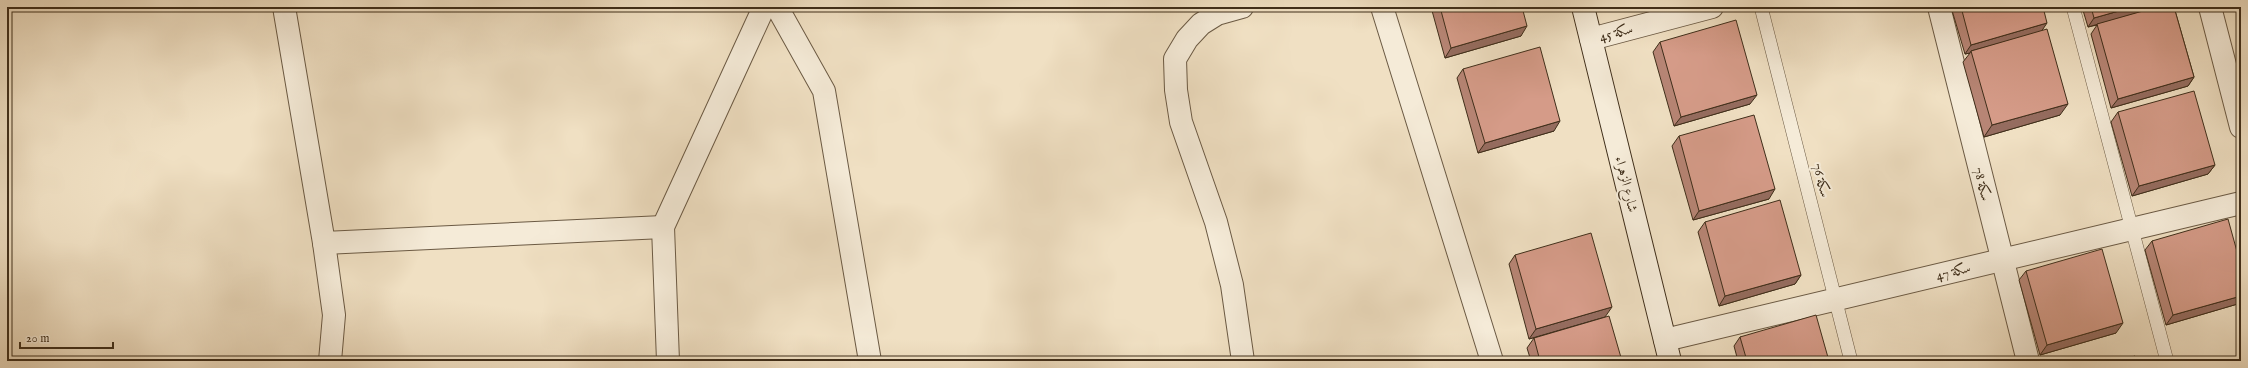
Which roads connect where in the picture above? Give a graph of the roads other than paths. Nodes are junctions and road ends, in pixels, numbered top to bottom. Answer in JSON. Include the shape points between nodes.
{"nodes":[{"id":1,"x":284,"y":7,"type":"edge"},
{"id":2,"x":764,"y":7,"type":"edge"},
{"id":3,"x":777,"y":7,"type":"edge"},
{"id":4,"x":1242,"y":7,"type":"edge"},
{"id":5,"x":1382,"y":7,"type":"edge"},
{"id":6,"x":1583,"y":7,"type":"edge"},
{"id":7,"x":1712,"y":7,"type":"edge"},
{"id":8,"x":1761,"y":7,"type":"edge"},
{"id":9,"x":1939,"y":7,"type":"edge"},
{"id":10,"x":2073,"y":7,"type":"edge"},
{"id":11,"x":2210,"y":7,"type":"edge"},
{"id":12,"x":1590,"y":39,"type":"junction"},
{"id":13,"x":2241,"y":126,"type":"edge"},
{"id":14,"x":2241,"y":202,"type":"edge"},
{"id":15,"x":663,"y":227,"type":"junction"},
{"id":16,"x":2132,"y":229,"type":"junction"},
{"id":17,"x":324,"y":243,"type":"junction"},
{"id":18,"x":2002,"y":259,"type":"junction"},
{"id":19,"x":1836,"y":300,"type":"junction"},
{"id":20,"x":1668,"y":351,"type":"edge"},
{"id":21,"x":330,"y":361,"type":"edge"},
{"id":22,"x":668,"y":361,"type":"edge"},
{"id":23,"x":870,"y":361,"type":"edge"},
{"id":24,"x":1243,"y":361,"type":"edge"},
{"id":25,"x":1492,"y":361,"type":"edge"},
{"id":26,"x":1851,"y":361,"type":"edge"},
{"id":27,"x":2028,"y":361,"type":"edge"},
{"id":28,"x":2167,"y":361,"type":"edge"}],
"edges":[{"from":1,"to":17,"type":"street"},
{"from":2,"to":15,"type":"street"},
{"from":3,"to":23,"type":"street","via":[[824,91]]},
{"from":4,"to":24,"type":"street","via":[[1217,14],[1201,24],[1187,39],[1175,59],[1181,122],[1216,222],[1232,285]]},
{"from":5,"to":25,"type":"street"},
{"from":6,"to":12,"type":"street","name":"شارع الزهراء"},
{"from":7,"to":12,"type":"street","name":"سكة 45"},
{"from":8,"to":19,"type":"lane","name":"سكة 76"},
{"from":9,"to":18,"type":"street","name":"سكة 78"},
{"from":10,"to":16,"type":"lane"},
{"from":11,"to":13,"type":"street"},
{"from":12,"to":20,"type":"street","name":"شارع الزهراء"},
{"from":14,"to":16,"type":"street","name":"سكة 47"},
{"from":15,"to":17,"type":"street"},
{"from":15,"to":22,"type":"street"},
{"from":16,"to":18,"type":"street","name":"سكة 47"},
{"from":16,"to":28,"type":"lane"},
{"from":17,"to":21,"type":"street","via":[[334,315]]},
{"from":18,"to":19,"type":"street","name":"سكة 47"},
{"from":18,"to":27,"type":"street","name":"سكة 78"},
{"from":19,"to":20,"type":"street","name":"سكة 47"},
{"from":19,"to":26,"type":"lane","name":"سكة 76"}]}
